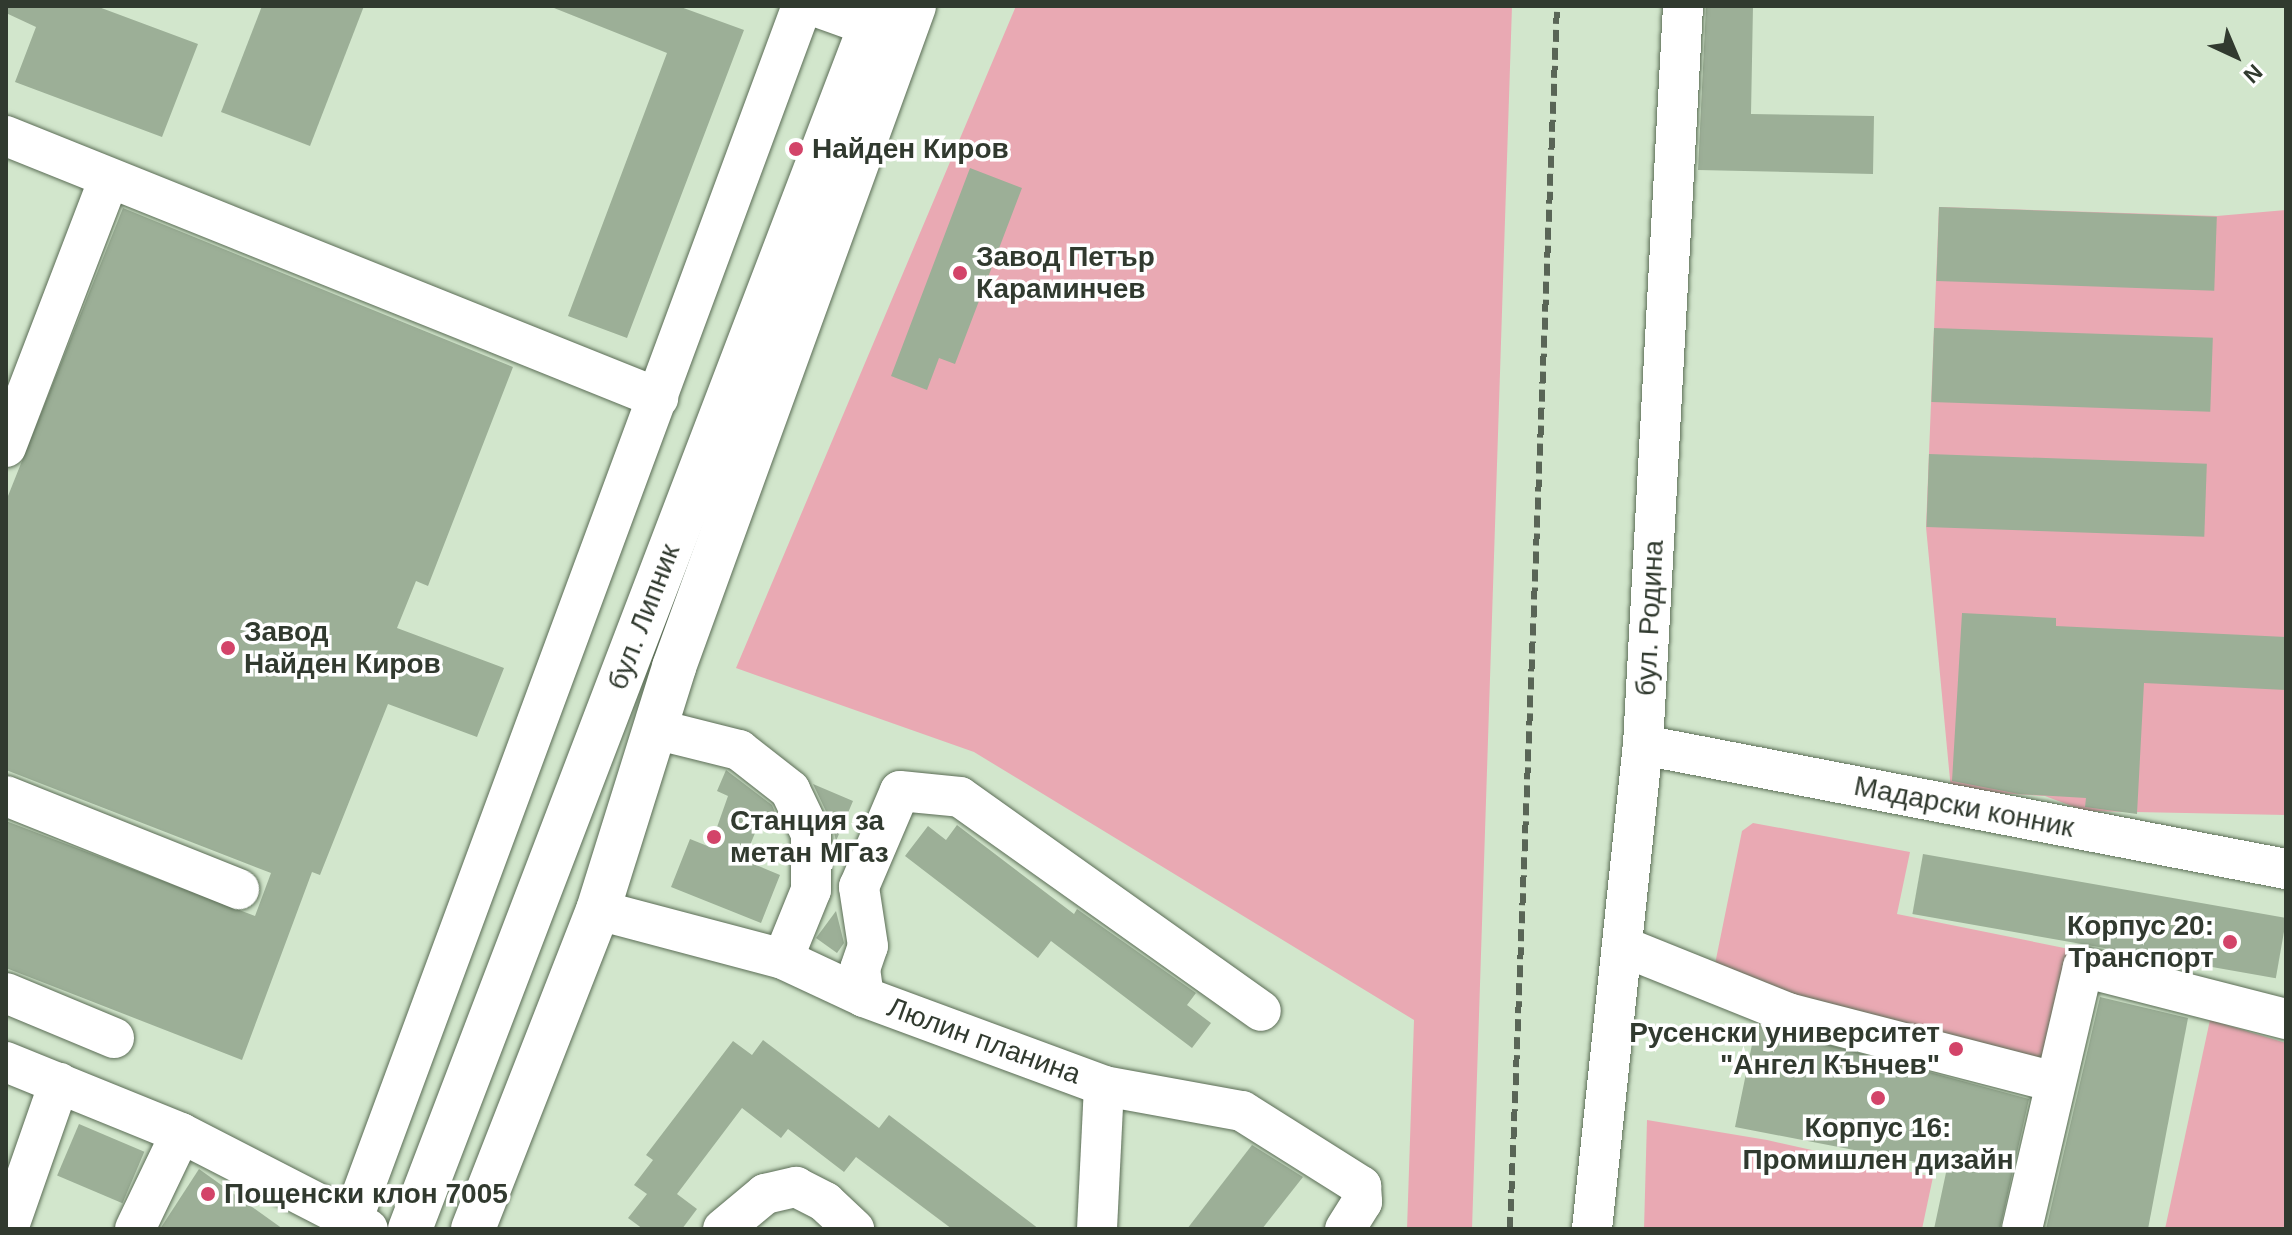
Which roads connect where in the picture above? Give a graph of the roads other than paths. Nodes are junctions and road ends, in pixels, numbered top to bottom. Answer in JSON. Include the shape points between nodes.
{"nodes":[{"id":1,"x":914,"y":6,"type":"edge"},
{"id":2,"x":1683,"y":6,"type":"edge"},
{"id":3,"x":819,"y":7,"type":"edge"},
{"id":4,"x":874,"y":16,"type":"edge"},
{"id":5,"x":6,"y":136,"type":"edge"},
{"id":6,"x":109,"y":178,"type":"junction"},
{"id":7,"x":658,"y":398,"type":"junction"},
{"id":8,"x":6,"y":447,"type":"edge"},
{"id":9,"x":655,"y":729,"type":"junction"},
{"id":10,"x":1643,"y":745,"type":"junction"},
{"id":11,"x":6,"y":796,"type":"edge"},
{"id":12,"x":2286,"y":869,"type":"edge"},
{"id":13,"x":239,"y":889,"type":"dead end"},
{"id":14,"x":598,"y":910,"type":"junction"},
{"id":15,"x":1624,"y":947,"type":"junction"},
{"id":16,"x":783,"y":959,"type":"junction"},
{"id":17,"x":6,"y":993,"type":"edge"},
{"id":18,"x":864,"y":997,"type":"junction"},
{"id":19,"x":1261,"y":1011,"type":"dead end"},
{"id":20,"x":2286,"y":1019,"type":"edge"},
{"id":21,"x":114,"y":1038,"type":"dead end"},
{"id":22,"x":6,"y":1062,"type":"edge"},
{"id":23,"x":2055,"y":1082,"type":"junction"},
{"id":24,"x":59,"y":1083,"type":"junction"},
{"id":25,"x":1104,"y":1086,"type":"junction"},
{"id":26,"x":181,"y":1133,"type":"junction"},
{"id":27,"x":356,"y":1227,"type":"edge"},
{"id":28,"x":8,"y":1229,"type":"edge"},
{"id":29,"x":135,"y":1229,"type":"edge"},
{"id":30,"x":410,"y":1229,"type":"edge"},
{"id":31,"x":473,"y":1229,"type":"edge"},
{"id":32,"x":723,"y":1229,"type":"edge"},
{"id":33,"x":854,"y":1229,"type":"edge"},
{"id":34,"x":1097,"y":1229,"type":"edge"},
{"id":35,"x":1345,"y":1229,"type":"edge"},
{"id":36,"x":1592,"y":1229,"type":"edge"},
{"id":37,"x":2022,"y":1229,"type":"edge"}],
"edges":[{"from":1,"to":9,"type":"main road","name":"бул. Липник"},
{"from":2,"to":10,"type":"street","name":"бул. Родина"},
{"from":3,"to":4,"type":"street"},
{"from":3,"to":7,"type":"street"},
{"from":4,"to":30,"type":"main road","name":"бул. Липник"},
{"from":5,"to":6,"type":"street"},
{"from":6,"to":7,"type":"street"},
{"from":6,"to":8,"type":"street"},
{"from":7,"to":27,"type":"street"},
{"from":9,"to":14,"type":"main road","name":"бул. Липник"},
{"from":9,"to":16,"type":"street","via":[[739,750],[790,790],[811,834],[811,890]]},
{"from":10,"to":12,"type":"street","name":"Мадарски конник"},
{"from":10,"to":15,"type":"street","name":"бул. Родина"},
{"from":11,"to":13,"type":"street"},
{"from":14,"to":16,"type":"street","name":"Люлин планина"},
{"from":14,"to":31,"type":"main road","name":"бул. Липник"},
{"from":15,"to":23,"type":"street","via":[[1788,1013]]},
{"from":15,"to":36,"type":"street","name":"бул. Родина"},
{"from":16,"to":18,"type":"street","name":"Люлин планина"},
{"from":17,"to":21,"type":"street"},
{"from":18,"to":19,"type":"street","via":[[860,969],[868,946],[859,887],[900,791],[960,797]]},
{"from":18,"to":25,"type":"street","name":"Люлин планина"},
{"from":20,"to":23,"type":"street","via":[[2083,967]]},
{"from":22,"to":24,"type":"street"},
{"from":23,"to":37,"type":"street"},
{"from":24,"to":26,"type":"street"},
{"from":24,"to":28,"type":"street"},
{"from":25,"to":34,"type":"street"},
{"from":25,"to":35,"type":"street","name":"Люлин планина","via":[[1242,1111],[1361,1186],[1362,1202]]},
{"from":26,"to":27,"type":"street"},
{"from":26,"to":29,"type":"street"},
{"from":32,"to":33,"type":"street","via":[[765,1194],[796,1187],[825,1202]]}]}
